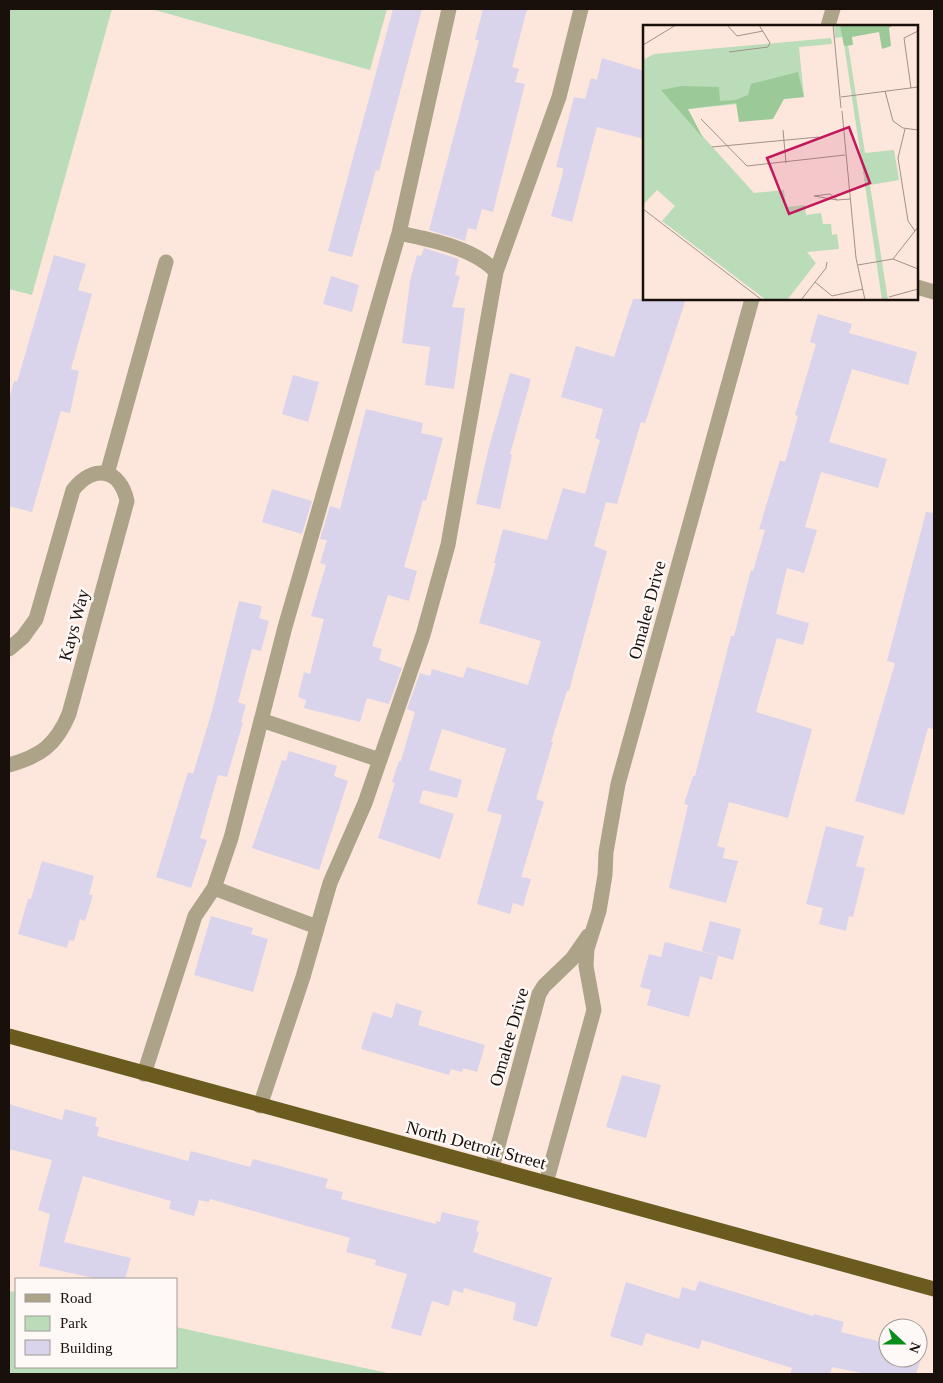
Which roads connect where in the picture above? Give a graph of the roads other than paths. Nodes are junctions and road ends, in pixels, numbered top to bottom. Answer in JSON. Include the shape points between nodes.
{"nodes":[{"id":1,"x":449,"y":9,"type":"edge"},
{"id":2,"x":581,"y":9,"type":"edge"},
{"id":3,"x":833,"y":9,"type":"edge"},
{"id":4,"x":828,"y":25,"type":"edge"},
{"id":5,"x":399,"y":233,"type":"junction"},
{"id":6,"x":166,"y":262,"type":"dead end"},
{"id":7,"x":496,"y":272,"type":"junction"},
{"id":8,"x":918,"y":288,"type":"edge"},
{"id":9,"x":934,"y":292,"type":"edge"},
{"id":10,"x":752,"y":300,"type":"edge"},
{"id":11,"x":107,"y":474,"type":"junction"},
{"id":12,"x":9,"y":649,"type":"edge"},
{"id":13,"x":261,"y":720,"type":"junction"},
{"id":14,"x":380,"y":760,"type":"junction"},
{"id":15,"x":9,"y":765,"type":"edge"},
{"id":16,"x":214,"y":888,"type":"junction"},
{"id":17,"x":317,"y":926,"type":"junction"},
{"id":18,"x":591,"y":933,"type":"junction"},
{"id":19,"x":9,"y":1036,"type":"edge"},
{"id":20,"x":144,"y":1074,"type":"junction"},
{"id":21,"x":260,"y":1106,"type":"junction"},
{"id":22,"x":492,"y":1168,"type":"junction"},
{"id":23,"x":546,"y":1183,"type":"junction"},
{"id":24,"x":934,"y":1286,"type":"edge"}],
"edges":[{"from":1,"to":5,"type":"street"},
{"from":2,"to":7,"type":"street","via":[[559,97]]},
{"from":3,"to":4,"type":"street"},
{"from":5,"to":7,"type":"street","via":[[453,247],[490,265]]},
{"from":5,"to":13,"type":"street","via":[[287,617]]},
{"from":6,"to":11,"type":"street"},
{"from":7,"to":14,"type":"street","via":[[448,545],[423,635]]},
{"from":8,"to":9,"type":"street"},
{"from":10,"to":18,"type":"street","name":"Omalee Drive","via":[[618,784],[599,911]]},
{"from":11,"to":12,"type":"street","via":[[82,478],[73,490],[36,619]]},
{"from":11,"to":15,"type":"street","name":"Kays Way","via":[[124,488],[127,501],[69,714],[50,746],[32,758]]},
{"from":13,"to":14,"type":"street"},
{"from":13,"to":16,"type":"street","via":[[231,838]]},
{"from":14,"to":17,"type":"street","via":[[330,883]]},
{"from":16,"to":17,"type":"street"},
{"from":16,"to":20,"type":"street","via":[[195,916]]},
{"from":17,"to":21,"type":"street"},
{"from":18,"to":22,"type":"street","name":"Omalee Drive","via":[[539,994]]},
{"from":18,"to":23,"type":"street","name":"Omalee Drive","via":[[586,966],[594,1010]]},
{"from":19,"to":20,"type":"highway","name":"North Detroit Street"},
{"from":20,"to":21,"type":"highway","name":"North Detroit Street"},
{"from":21,"to":22,"type":"highway","name":"North Detroit Street"},
{"from":22,"to":23,"type":"highway","name":"North Detroit Street"},
{"from":23,"to":24,"type":"highway","name":"North Detroit Street"}]}
